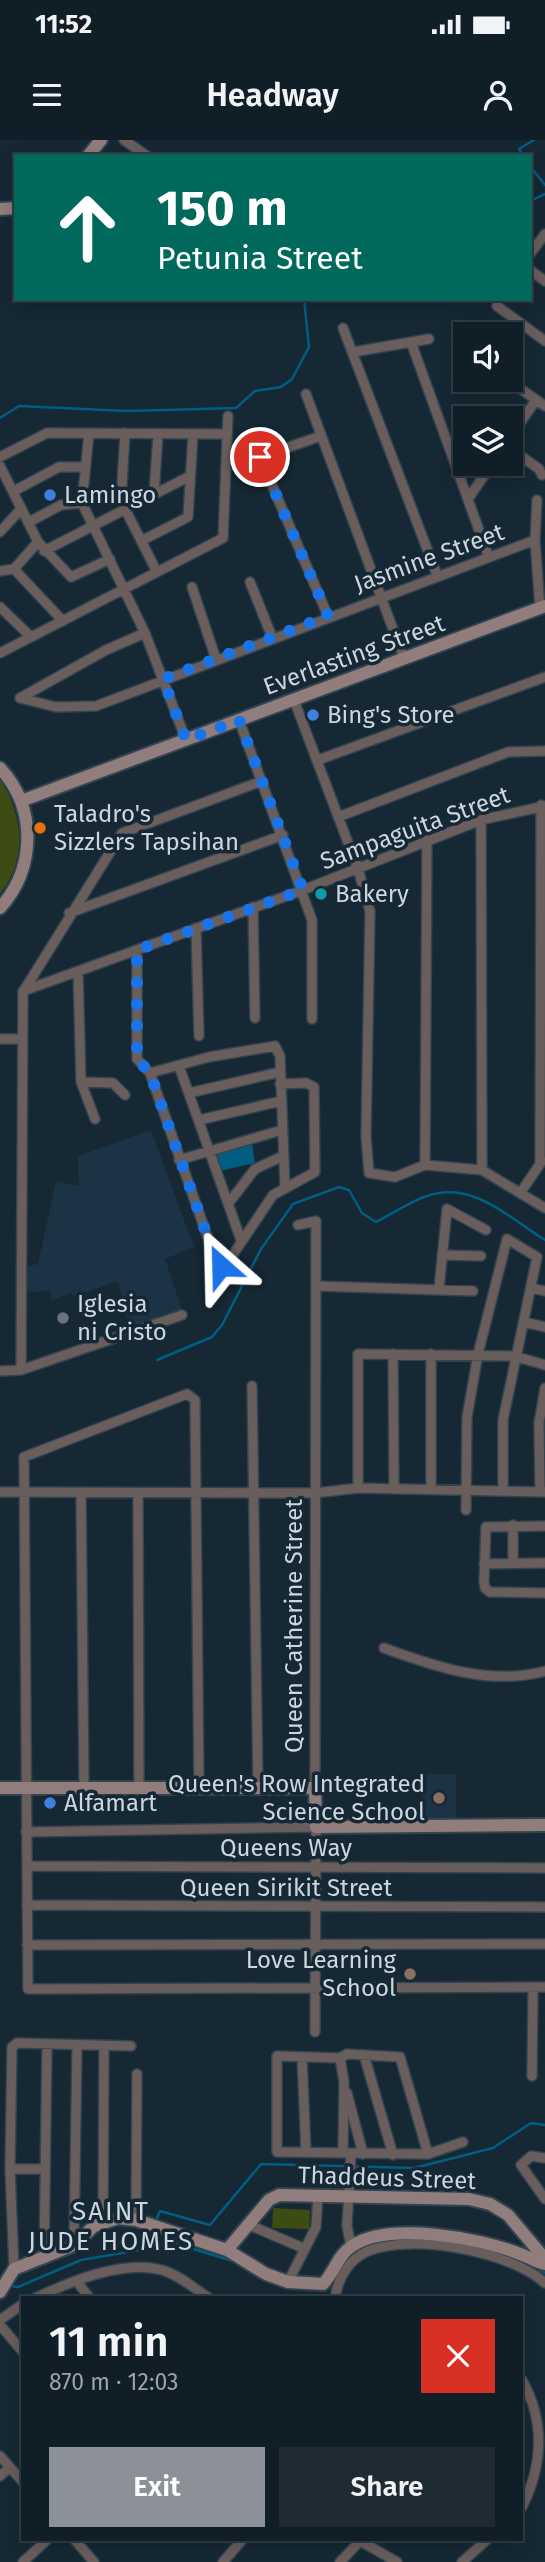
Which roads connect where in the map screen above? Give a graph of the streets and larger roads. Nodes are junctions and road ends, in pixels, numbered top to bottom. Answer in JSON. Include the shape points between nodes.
{"nodes":[{"id":1,"x":101,"y":140,"type":"edge"},
{"id":2,"x":124,"y":140,"type":"edge"},
{"id":3,"x":90,"y":154,"type":"edge"},
{"id":4,"x":143,"y":154,"type":"edge"},
{"id":5,"x":545,"y":234,"type":"edge"},
{"id":6,"x":532,"y":251,"type":"edge"},
{"id":7,"x":497,"y":306,"type":"dead end"},
{"id":8,"x":344,"y":328,"type":"dead end"},
{"id":9,"x":429,"y":339,"type":"dead end"},
{"id":10,"x":545,"y":341,"type":"edge"},
{"id":11,"x":411,"y":342,"type":"junction"},
{"id":12,"x":353,"y":352,"type":"junction"},
{"id":13,"x":523,"y":391,"type":"edge"},
{"id":14,"x":306,"y":394,"type":"dead end"},
{"id":15,"x":536,"y":400,"type":"junction"},
{"id":16,"x":545,"y":406,"type":"edge"},
{"id":17,"x":228,"y":416,"type":"dead end"},
{"id":18,"x":523,"y":419,"type":"edge"},
{"id":19,"x":89,"y":433,"type":"junction"},
{"id":20,"x":125,"y":433,"type":"junction"},
{"id":21,"x":158,"y":434,"type":"junction"},
{"id":22,"x":193,"y":434,"type":"junction"},
{"id":23,"x":227,"y":434,"type":"junction"},
{"id":24,"x":321,"y":436,"type":"junction"},
{"id":25,"x":0,"y":457,"type":"edge"},
{"id":26,"x":523,"y":458,"type":"edge"},
{"id":27,"x":0,"y":466,"type":"edge"},
{"id":28,"x":85,"y":467,"type":"junction"},
{"id":29,"x":542,"y":475,"type":"dead end"},
{"id":30,"x":190,"y":476,"type":"junction"},
{"id":31,"x":484,"y":476,"type":"edge"},
{"id":32,"x":2,"y":478,"type":"edge"},
{"id":33,"x":14,"y":491,"type":"junction"},
{"id":34,"x":153,"y":494,"type":"junction"},
{"id":35,"x":468,"y":499,"type":"junction"},
{"id":36,"x":537,"y":500,"type":"dead end"},
{"id":37,"x":82,"y":503,"type":"junction"},
{"id":38,"x":126,"y":508,"type":"junction"},
{"id":39,"x":21,"y":509,"type":"junction"},
{"id":40,"x":29,"y":522,"type":"junction"},
{"id":41,"x":93,"y":525,"type":"junction"},
{"id":42,"x":0,"y":532,"type":"edge"},
{"id":43,"x":535,"y":540,"type":"junction"},
{"id":44,"x":141,"y":541,"type":"junction"},
{"id":45,"x":41,"y":546,"type":"junction"},
{"id":46,"x":488,"y":555,"type":"junction"},
{"id":47,"x":110,"y":559,"type":"junction"},
{"id":48,"x":14,"y":569,"type":"junction"},
{"id":49,"x":0,"y":571,"type":"edge"},
{"id":50,"x":157,"y":572,"type":"junction"},
{"id":51,"x":437,"y":575,"type":"junction"},
{"id":52,"x":250,"y":582,"type":"dead end"},
{"id":53,"x":192,"y":587,"type":"dead end"},
{"id":54,"x":125,"y":589,"type":"junction"},
{"id":55,"x":381,"y":596,"type":"junction"},
{"id":56,"x":0,"y":607,"type":"edge"},
{"id":57,"x":543,"y":607,"type":"edge"},
{"id":58,"x":328,"y":616,"type":"junction"},
{"id":59,"x":62,"y":621,"type":"junction"},
{"id":60,"x":145,"y":634,"type":"junction"},
{"id":61,"x":30,"y":636,"type":"junction"},
{"id":62,"x":272,"y":637,"type":"junction"},
{"id":63,"x":0,"y":653,"type":"edge"},
{"id":64,"x":216,"y":659,"type":"junction"},
{"id":65,"x":404,"y":659,"type":"junction"},
{"id":66,"x":545,"y":677,"type":"edge"},
{"id":67,"x":163,"y":679,"type":"junction"},
{"id":68,"x":294,"y":700,"type":"junction"},
{"id":69,"x":239,"y":720,"type":"junction"},
{"id":70,"x":186,"y":740,"type":"junction"},
{"id":71,"x":545,"y":751,"type":"edge"},
{"id":72,"x":318,"y":760,"type":"junction"},
{"id":73,"x":0,"y":768,"type":"edge"},
{"id":74,"x":262,"y":781,"type":"junction"},
{"id":75,"x":21,"y":801,"type":"junction"},
{"id":76,"x":543,"y":806,"type":"edge"},
{"id":77,"x":338,"y":817,"type":"junction"},
{"id":78,"x":481,"y":820,"type":"junction"},
{"id":79,"x":283,"y":835,"type":"junction"},
{"id":80,"x":427,"y":840,"type":"junction"},
{"id":81,"x":358,"y":869,"type":"junction"},
{"id":82,"x":303,"y":890,"type":"junction"},
{"id":83,"x":253,"y":907,"type":"junction"},
{"id":84,"x":0,"y":908,"type":"edge"},
{"id":85,"x":69,"y":913,"type":"junction"},
{"id":86,"x":195,"y":928,"type":"junction"},
{"id":87,"x":137,"y":950,"type":"junction"},
{"id":88,"x":78,"y":971,"type":"junction"},
{"id":89,"x":23,"y":992,"type":"junction"},
{"id":90,"x":255,"y":1018,"type":"dead end"},
{"id":91,"x":312,"y":1019,"type":"dead end"},
{"id":92,"x":198,"y":1037,"type":"dead end"},
{"id":93,"x":0,"y":1039,"type":"edge"},
{"id":94,"x":22,"y":1039,"type":"junction"},
{"id":95,"x":179,"y":1066,"type":"junction"},
{"id":96,"x":280,"y":1072,"type":"junction"},
{"id":97,"x":150,"y":1073,"type":"junction"},
{"id":98,"x":81,"y":1082,"type":"junction"},
{"id":99,"x":280,"y":1084,"type":"junction"},
{"id":100,"x":189,"y":1093,"type":"junction"},
{"id":101,"x":125,"y":1095,"type":"dead end"},
{"id":102,"x":281,"y":1101,"type":"junction"},
{"id":103,"x":95,"y":1119,"type":"dead end"},
{"id":104,"x":199,"y":1119,"type":"junction"},
{"id":105,"x":282,"y":1130,"type":"junction"},
{"id":106,"x":209,"y":1149,"type":"junction"},
{"id":107,"x":283,"y":1156,"type":"junction"},
{"id":108,"x":179,"y":1160,"type":"junction"},
{"id":109,"x":542,"y":1161,"type":"edge"},
{"id":110,"x":425,"y":1166,"type":"junction"},
{"id":111,"x":482,"y":1170,"type":"junction"},
{"id":112,"x":285,"y":1188,"type":"junction"},
{"id":113,"x":522,"y":1192,"type":"junction"},
{"id":114,"x":228,"y":1203,"type":"junction"},
{"id":115,"x":545,"y":1208,"type":"edge"},
{"id":116,"x":298,"y":1225,"type":"dead end"},
{"id":117,"x":486,"y":1230,"type":"dead end"},
{"id":118,"x":241,"y":1240,"type":"junction"},
{"id":119,"x":442,"y":1255,"type":"junction"},
{"id":120,"x":481,"y":1256,"type":"dead end"},
{"id":121,"x":316,"y":1286,"type":"junction"},
{"id":122,"x":531,"y":1288,"type":"junction"},
{"id":123,"x":439,"y":1289,"type":"junction"},
{"id":124,"x":472,"y":1292,"type":"dead end"},
{"id":125,"x":545,"y":1292,"type":"edge"},
{"id":126,"x":182,"y":1315,"type":"dead end"},
{"id":127,"x":524,"y":1322,"type":"junction"},
{"id":128,"x":545,"y":1327,"type":"edge"},
{"id":129,"x":393,"y":1354,"type":"junction"},
{"id":130,"x":431,"y":1354,"type":"junction"},
{"id":131,"x":478,"y":1354,"type":"junction"},
{"id":132,"x":514,"y":1356,"type":"junction"},
{"id":133,"x":545,"y":1365,"type":"edge"},
{"id":134,"x":21,"y":1370,"type":"junction"},
{"id":135,"x":0,"y":1371,"type":"edge"},
{"id":136,"x":252,"y":1386,"type":"dead end"},
{"id":137,"x":545,"y":1388,"type":"edge"},
{"id":138,"x":542,"y":1457,"type":"edge"},
{"id":139,"x":358,"y":1488,"type":"junction"},
{"id":140,"x":394,"y":1489,"type":"junction"},
{"id":141,"x":432,"y":1490,"type":"junction"},
{"id":142,"x":466,"y":1490,"type":"junction"},
{"id":143,"x":503,"y":1490,"type":"junction"},
{"id":144,"x":0,"y":1492,"type":"edge"},
{"id":145,"x":23,"y":1492,"type":"junction"},
{"id":146,"x":542,"y":1492,"type":"edge"},
{"id":147,"x":81,"y":1493,"type":"junction"},
{"id":148,"x":138,"y":1493,"type":"junction"},
{"id":149,"x":195,"y":1493,"type":"junction"},
{"id":150,"x":253,"y":1493,"type":"junction"},
{"id":151,"x":315,"y":1493,"type":"junction"},
{"id":152,"x":466,"y":1510,"type":"dead end"},
{"id":153,"x":513,"y":1525,"type":"junction"},
{"id":154,"x":545,"y":1526,"type":"edge"},
{"id":155,"x":513,"y":1563,"type":"junction"},
{"id":156,"x":545,"y":1563,"type":"edge"},
{"id":157,"x":484,"y":1564,"type":"junction"},
{"id":158,"x":545,"y":1593,"type":"edge"},
{"id":159,"x":384,"y":1648,"type":"dead end"},
{"id":160,"x":545,"y":1671,"type":"edge"},
{"id":161,"x":26,"y":1787,"type":"junction"},
{"id":162,"x":84,"y":1787,"type":"junction"},
{"id":163,"x":139,"y":1787,"type":"junction"},
{"id":164,"x":199,"y":1787,"type":"junction"},
{"id":165,"x":0,"y":1788,"type":"edge"},
{"id":166,"x":258,"y":1788,"type":"junction"},
{"id":167,"x":315,"y":1788,"type":"junction"},
{"id":168,"x":545,"y":1825,"type":"edge"},
{"id":169,"x":316,"y":1827,"type":"junction"},
{"id":170,"x":26,"y":1832,"type":"junction"},
{"id":171,"x":27,"y":1866,"type":"junction"},
{"id":172,"x":315,"y":1868,"type":"junction"},
{"id":173,"x":545,"y":1868,"type":"edge"},
{"id":174,"x":27,"y":1905,"type":"junction"},
{"id":175,"x":315,"y":1907,"type":"junction"},
{"id":176,"x":545,"y":1907,"type":"edge"},
{"id":177,"x":545,"y":1944,"type":"edge"},
{"id":178,"x":27,"y":1945,"type":"junction"},
{"id":179,"x":315,"y":1945,"type":"junction"},
{"id":180,"x":533,"y":1987,"type":"junction"},
{"id":181,"x":545,"y":1987,"type":"edge"},
{"id":182,"x":315,"y":1988,"type":"junction"},
{"id":183,"x":315,"y":2032,"type":"dead end"},
{"id":184,"x":47,"y":2044,"type":"junction"},
{"id":185,"x":78,"y":2045,"type":"junction"},
{"id":186,"x":104,"y":2045,"type":"junction"},
{"id":187,"x":131,"y":2046,"type":"dead end"},
{"id":188,"x":364,"y":2056,"type":"junction"},
{"id":189,"x":302,"y":2057,"type":"junction"},
{"id":190,"x":340,"y":2058,"type":"junction"},
{"id":191,"x":137,"y":2074,"type":"dead end"},
{"id":192,"x":532,"y":2076,"type":"dead end"},
{"id":193,"x":344,"y":2081,"type":"junction"},
{"id":194,"x":463,"y":2142,"type":"dead end"},
{"id":195,"x":306,"y":2152,"type":"junction"},
{"id":196,"x":363,"y":2154,"type":"junction"},
{"id":197,"x":428,"y":2154,"type":"junction"},
{"id":198,"x":393,"y":2155,"type":"junction"},
{"id":199,"x":348,"y":2156,"type":"junction"},
{"id":200,"x":545,"y":2158,"type":"edge"},
{"id":201,"x":10,"y":2169,"type":"junction"},
{"id":202,"x":44,"y":2169,"type":"junction"},
{"id":203,"x":318,"y":2195,"type":"junction"},
{"id":204,"x":347,"y":2195,"type":"junction"},
{"id":205,"x":545,"y":2199,"type":"edge"},
{"id":206,"x":103,"y":2221,"type":"junction"},
{"id":207,"x":149,"y":2224,"type":"junction"},
{"id":208,"x":247,"y":2224,"type":"junction"},
{"id":209,"x":74,"y":2245,"type":"junction"},
{"id":210,"x":351,"y":2246,"type":"junction"},
{"id":211,"x":303,"y":2248,"type":"junction"},
{"id":212,"x":227,"y":2250,"type":"junction"},
{"id":213,"x":44,"y":2259,"type":"junction"},
{"id":214,"x":545,"y":2259,"type":"edge"},
{"id":215,"x":545,"y":2264,"type":"edge"},
{"id":216,"x":14,"y":2269,"type":"junction"},
{"id":217,"x":77,"y":2282,"type":"junction"},
{"id":218,"x":288,"y":2282,"type":"junction"},
{"id":219,"x":545,"y":2283,"type":"edge"},
{"id":220,"x":4,"y":2287,"type":"edge"},
{"id":221,"x":40,"y":2296,"type":"edge"},
{"id":222,"x":88,"y":2296,"type":"edge"},
{"id":223,"x":206,"y":2296,"type":"edge"},
{"id":224,"x":336,"y":2296,"type":"edge"},
{"id":225,"x":21,"y":2306,"type":"edge"},
{"id":226,"x":0,"y":2323,"type":"edge"},
{"id":227,"x":21,"y":2349,"type":"edge"},
{"id":228,"x":523,"y":2382,"type":"edge"},
{"id":229,"x":0,"y":2456,"type":"edge"},
{"id":230,"x":10,"y":2467,"type":"junction"},
{"id":231,"x":0,"y":2476,"type":"edge"},
{"id":232,"x":21,"y":2480,"type":"edge"},
{"id":233,"x":523,"y":2505,"type":"edge"},
{"id":234,"x":46,"y":2541,"type":"edge"},
{"id":235,"x":76,"y":2541,"type":"edge"},
{"id":236,"x":241,"y":2541,"type":"edge"},
{"id":237,"x":358,"y":2541,"type":"edge"},
{"id":238,"x":361,"y":2541,"type":"edge"},
{"id":239,"x":486,"y":2541,"type":"edge"},
{"id":240,"x":23,"y":2562,"type":"edge"},
{"id":241,"x":94,"y":2562,"type":"edge"},
{"id":242,"x":223,"y":2562,"type":"edge"},
{"id":243,"x":340,"y":2562,"type":"edge"},
{"id":244,"x":397,"y":2562,"type":"edge"},
{"id":245,"x":462,"y":2562,"type":"edge"}],
"edges":[{"from":1,"to":3,"type":"street"},
{"from":2,"to":4,"type":"street"},
{"from":5,"to":6,"type":"street"},
{"from":7,"to":10,"type":"street"},
{"from":8,"to":12,"type":"street"},
{"from":9,"to":11,"type":"street"},
{"from":11,"to":12,"type":"street"},
{"from":11,"to":35,"type":"street"},
{"from":12,"to":51,"type":"street"},
{"from":13,"to":15,"type":"street"},
{"from":14,"to":24,"type":"street"},
{"from":15,"to":16,"type":"street"},
{"from":15,"to":18,"type":"street"},
{"from":17,"to":23,"type":"street"},
{"from":19,"to":20,"type":"street"},
{"from":19,"to":25,"type":"street","via":[[47,433]]},
{"from":19,"to":28,"type":"street"},
{"from":20,"to":21,"type":"street"},
{"from":20,"to":38,"type":"street","via":[[121,501]]},
{"from":21,"to":22,"type":"street"},
{"from":21,"to":34,"type":"street"},
{"from":22,"to":23,"type":"street"},
{"from":22,"to":30,"type":"street"},
{"from":23,"to":50,"type":"street","via":[[223,538]]},
{"from":24,"to":55,"type":"street"},
{"from":24,"to":58,"type":"street","via":[[260,457]]},
{"from":26,"to":29,"type":"street"},
{"from":27,"to":32,"type":"street"},
{"from":28,"to":33,"type":"street","via":[[59,467]]},
{"from":28,"to":37,"type":"street"},
{"from":30,"to":34,"type":"street"},
{"from":30,"to":44,"type":"street","via":[[188,517]]},
{"from":31,"to":35,"type":"street"},
{"from":32,"to":33,"type":"street"},
{"from":33,"to":39,"type":"street"},
{"from":34,"to":38,"type":"street"},
{"from":35,"to":46,"type":"street"},
{"from":36,"to":43,"type":"street"},
{"from":37,"to":40,"type":"street","via":[[61,505]]},
{"from":37,"to":41,"type":"street"},
{"from":38,"to":41,"type":"street"},
{"from":38,"to":44,"type":"street"},
{"from":39,"to":40,"type":"street"},
{"from":39,"to":42,"type":"street"},
{"from":40,"to":45,"type":"street"},
{"from":41,"to":45,"type":"street"},
{"from":41,"to":47,"type":"street"},
{"from":43,"to":46,"type":"street","name":"Jasmine Street"},
{"from":43,"to":57,"type":"street"},
{"from":44,"to":50,"type":"street"},
{"from":45,"to":47,"type":"street","via":[[71,577]]},
{"from":45,"to":48,"type":"street"},
{"from":46,"to":51,"type":"street","name":"Jasmine Street"},
{"from":47,"to":54,"type":"street"},
{"from":48,"to":49,"type":"street"},
{"from":48,"to":59,"type":"street"},
{"from":50,"to":54,"type":"street"},
{"from":51,"to":55,"type":"street","name":"Jasmine Street"},
{"from":52,"to":62,"type":"street"},
{"from":53,"to":64,"type":"street"},
{"from":54,"to":59,"type":"street"},
{"from":54,"to":60,"type":"street"},
{"from":55,"to":58,"type":"street","name":"Jasmine Street"},
{"from":55,"to":65,"type":"street"},
{"from":56,"to":61,"type":"street"},
{"from":57,"to":65,"type":"street","name":"Everlasting Street"},
{"from":58,"to":62,"type":"street","name":"Jasmine Street"},
{"from":59,"to":61,"type":"street"},
{"from":60,"to":67,"type":"street"},
{"from":60,"to":67,"type":"street","name":"Jasmine Street","via":[[106,650],[20,698],[74,709],[96,706]]},
{"from":61,"to":63,"type":"street"},
{"from":62,"to":64,"type":"street","name":"Jasmine Street"},
{"from":64,"to":67,"type":"street","name":"Jasmine Street"},
{"from":65,"to":68,"type":"street","name":"Everlasting Street"},
{"from":66,"to":72,"type":"street"},
{"from":67,"to":70,"type":"street"},
{"from":68,"to":69,"type":"street","name":"Everlasting Street"},
{"from":68,"to":72,"type":"street"},
{"from":69,"to":70,"type":"street","name":"Everlasting Street"},
{"from":69,"to":74,"type":"street"},
{"from":70,"to":75,"type":"street","name":"Everlasting Street"},
{"from":71,"to":77,"type":"street","via":[[508,751]]},
{"from":72,"to":77,"type":"street"},
{"from":73,"to":75,"type":"street"},
{"from":74,"to":79,"type":"street"},
{"from":74,"to":85,"type":"street","via":[[122,833]]},
{"from":75,"to":84,"type":"street","via":[[27,823],[26,858],[19,881]]},
{"from":76,"to":78,"type":"street","name":"Sampaguita Street"},
{"from":76,"to":109,"type":"street"},
{"from":77,"to":81,"type":"street"},
{"from":78,"to":80,"type":"street","name":"Sampaguita Street"},
{"from":78,"to":111,"type":"street"},
{"from":79,"to":82,"type":"street"},
{"from":79,"to":85,"type":"street"},
{"from":80,"to":81,"type":"street","name":"Sampaguita Street"},
{"from":80,"to":110,"type":"street"},
{"from":81,"to":82,"type":"street","name":"Sampaguita Street"},
{"from":81,"to":110,"type":"street","via":[[370,911],[369,1173],[396,1177]]},
{"from":82,"to":83,"type":"street","name":"Sampaguita Street"},
{"from":82,"to":91,"type":"street","via":[[312,920]]},
{"from":83,"to":86,"type":"street","name":"Sampaguita Street"},
{"from":83,"to":90,"type":"street"},
{"from":85,"to":89,"type":"street"},
{"from":86,"to":87,"type":"street","name":"Sampaguita Street"},
{"from":86,"to":92,"type":"street"},
{"from":87,"to":88,"type":"street","name":"Sampaguita Street"},
{"from":87,"to":97,"type":"street","via":[[137,1059]]},
{"from":88,"to":89,"type":"street","name":"Sampaguita Street"},
{"from":88,"to":98,"type":"street"},
{"from":89,"to":94,"type":"street"},
{"from":93,"to":94,"type":"street"},
{"from":94,"to":134,"type":"street"},
{"from":95,"to":96,"type":"street","via":[[270,1045],[279,1050]]},
{"from":95,"to":97,"type":"street"},
{"from":95,"to":100,"type":"street"},
{"from":96,"to":99,"type":"street"},
{"from":96,"to":100,"type":"street"},
{"from":97,"to":108,"type":"street"},
{"from":98,"to":101,"type":"street","via":[[113,1083]]},
{"from":98,"to":103,"type":"street"},
{"from":99,"to":102,"type":"street"},
{"from":99,"to":112,"type":"street","via":[[314,1087],[315,1172]]},
{"from":100,"to":104,"type":"street"},
{"from":102,"to":104,"type":"street"},
{"from":102,"to":105,"type":"street"},
{"from":104,"to":106,"type":"street"},
{"from":105,"to":106,"type":"street"},
{"from":105,"to":107,"type":"street"},
{"from":106,"to":108,"type":"street"},
{"from":106,"to":114,"type":"street"},
{"from":107,"to":112,"type":"street"},
{"from":107,"to":114,"type":"street","via":[[255,1169]]},
{"from":108,"to":118,"type":"street","via":[[217,1264],[226,1265]]},
{"from":109,"to":113,"type":"street"},
{"from":110,"to":111,"type":"street"},
{"from":111,"to":113,"type":"street"},
{"from":112,"to":118,"type":"street","via":[[273,1195]]},
{"from":113,"to":115,"type":"street"},
{"from":114,"to":118,"type":"street"},
{"from":116,"to":121,"type":"street","name":"Queen Catherine Street","via":[[316,1220]]},
{"from":117,"to":119,"type":"street","via":[[447,1209]]},
{"from":119,"to":120,"type":"street"},
{"from":119,"to":123,"type":"street"},
{"from":121,"to":123,"type":"street"},
{"from":121,"to":151,"type":"street","name":"Queen Catherine Street"},
{"from":122,"to":125,"type":"street"},
{"from":122,"to":127,"type":"street"},
{"from":122,"to":131,"type":"street","via":[[537,1256],[507,1238]]},
{"from":123,"to":124,"type":"street"},
{"from":126,"to":134,"type":"street"},
{"from":127,"to":128,"type":"street"},
{"from":127,"to":132,"type":"street"},
{"from":129,"to":130,"type":"street"},
{"from":129,"to":139,"type":"street","via":[[358,1354]]},
{"from":129,"to":140,"type":"street"},
{"from":130,"to":131,"type":"street"},
{"from":130,"to":141,"type":"street"},
{"from":131,"to":132,"type":"street"},
{"from":131,"to":142,"type":"street","via":[[467,1417]]},
{"from":132,"to":133,"type":"street"},
{"from":132,"to":143,"type":"street","via":[[503,1420]]},
{"from":134,"to":135,"type":"street"},
{"from":136,"to":150,"type":"street"},
{"from":137,"to":138,"type":"street","via":[[539,1423]]},
{"from":138,"to":146,"type":"street"},
{"from":139,"to":140,"type":"street"},
{"from":139,"to":151,"type":"street"},
{"from":140,"to":141,"type":"street"},
{"from":141,"to":142,"type":"street"},
{"from":142,"to":143,"type":"street"},
{"from":142,"to":152,"type":"street"},
{"from":143,"to":146,"type":"street"},
{"from":144,"to":145,"type":"street"},
{"from":145,"to":147,"type":"street"},
{"from":145,"to":149,"type":"street","via":[[24,1457],[187,1394],[195,1400]]},
{"from":145,"to":161,"type":"street"},
{"from":147,"to":148,"type":"street"},
{"from":147,"to":162,"type":"street"},
{"from":148,"to":149,"type":"street"},
{"from":148,"to":163,"type":"street"},
{"from":149,"to":150,"type":"street"},
{"from":149,"to":164,"type":"street"},
{"from":150,"to":151,"type":"street"},
{"from":150,"to":166,"type":"street"},
{"from":151,"to":167,"type":"street","name":"Queen Catherine Street"},
{"from":153,"to":154,"type":"street"},
{"from":153,"to":155,"type":"street"},
{"from":153,"to":157,"type":"street","via":[[486,1527]]},
{"from":155,"to":156,"type":"street"},
{"from":155,"to":157,"type":"street"},
{"from":157,"to":158,"type":"street","via":[[487,1591]]},
{"from":159,"to":160,"type":"street","via":[[498,1678]]},
{"from":161,"to":162,"type":"street"},
{"from":161,"to":165,"type":"street"},
{"from":161,"to":170,"type":"street"},
{"from":162,"to":163,"type":"street"},
{"from":163,"to":164,"type":"street"},
{"from":164,"to":166,"type":"street"},
{"from":166,"to":167,"type":"street"},
{"from":167,"to":169,"type":"street","name":"Queen Catherine Street"},
{"from":168,"to":169,"type":"street"},
{"from":169,"to":170,"type":"street"},
{"from":169,"to":172,"type":"street","name":"Queen Catherine Street"},
{"from":170,"to":171,"type":"street"},
{"from":171,"to":172,"type":"street","name":"Queens Way"},
{"from":171,"to":174,"type":"street"},
{"from":172,"to":173,"type":"street","name":"Queens Way"},
{"from":172,"to":175,"type":"street","name":"Queen Catherine Street"},
{"from":174,"to":175,"type":"street","name":"Queen Sirikit Street"},
{"from":174,"to":178,"type":"street"},
{"from":175,"to":176,"type":"street","name":"Queen Sirikit Street"},
{"from":175,"to":179,"type":"street","name":"Queen Catherine Street"},
{"from":177,"to":179,"type":"street"},
{"from":178,"to":179,"type":"street"},
{"from":178,"to":182,"type":"street","via":[[28,1989]]},
{"from":179,"to":182,"type":"street","name":"Queen Catherine Street"},
{"from":180,"to":181,"type":"street"},
{"from":180,"to":182,"type":"street"},
{"from":180,"to":192,"type":"street"},
{"from":182,"to":183,"type":"street","name":"Queen Catherine Street"},
{"from":184,"to":185,"type":"street"},
{"from":184,"to":201,"type":"street","via":[[17,2043],[12,2048]]},
{"from":184,"to":202,"type":"street"},
{"from":185,"to":186,"type":"street"},
{"from":185,"to":209,"type":"street"},
{"from":186,"to":187,"type":"street"},
{"from":186,"to":206,"type":"street"},
{"from":188,"to":190,"type":"street"},
{"from":188,"to":197,"type":"street","via":[[400,2057]]},
{"from":188,"to":198,"type":"street"},
{"from":189,"to":190,"type":"street"},
{"from":189,"to":195,"type":"street"},
{"from":189,"to":195,"type":"street","via":[[278,2056],[277,2152]]},
{"from":190,"to":193,"type":"street"},
{"from":191,"to":207,"type":"street"},
{"from":193,"to":196,"type":"street"},
{"from":193,"to":199,"type":"street"},
{"from":194,"to":197,"type":"street"},
{"from":195,"to":199,"type":"street"},
{"from":196,"to":198,"type":"street"},
{"from":196,"to":199,"type":"street"},
{"from":197,"to":198,"type":"street"},
{"from":199,"to":204,"type":"street"},
{"from":200,"to":205,"type":"street","via":[[531,2156],[521,2165]]},
{"from":201,"to":202,"type":"street"},
{"from":201,"to":216,"type":"street"},
{"from":202,"to":213,"type":"street"},
{"from":203,"to":204,"type":"street","name":"Thaddeus Street"},
{"from":203,"to":208,"type":"street","name":"Thaddeus Street","via":[[279,2195]]},
{"from":203,"to":211,"type":"street","via":[[316,2227]]},
{"from":204,"to":210,"type":"street"},
{"from":204,"to":214,"type":"street","name":"Thaddeus Street","via":[[469,2199],[490,2204],[508,2215]]},
{"from":206,"to":207,"type":"street"},
{"from":206,"to":209,"type":"street"},
{"from":207,"to":212,"type":"street"},
{"from":208,"to":211,"type":"street"},
{"from":208,"to":212,"type":"street","name":"Thaddeus Street"},
{"from":209,"to":213,"type":"street"},
{"from":210,"to":215,"type":"street","via":[[380,2235],[452,2237]]},
{"from":210,"to":218,"type":"street","via":[[337,2259],[323,2284]]},
{"from":211,"to":218,"type":"street"},
{"from":212,"to":218,"type":"street"},
{"from":213,"to":216,"type":"street"},
{"from":216,"to":220,"type":"street"},
{"from":217,"to":221,"type":"street"},
{"from":217,"to":222,"type":"street"},
{"from":217,"to":223,"type":"street","via":[[150,2268],[164,2270]]},
{"from":219,"to":224,"type":"street","via":[[498,2257],[467,2249],[389,2246],[368,2251],[351,2262]]},
{"from":225,"to":226,"type":"street"},
{"from":226,"to":227,"type":"street"},
{"from":228,"to":233,"type":"street","via":[[540,2431],[538,2469]]},
{"from":229,"to":230,"type":"street"},
{"from":230,"to":231,"type":"street"},
{"from":230,"to":232,"type":"street"},
{"from":234,"to":240,"type":"street"},
{"from":235,"to":241,"type":"street"},
{"from":236,"to":242,"type":"street"},
{"from":237,"to":243,"type":"street"},
{"from":238,"to":244,"type":"street"},
{"from":239,"to":245,"type":"street"}]}
